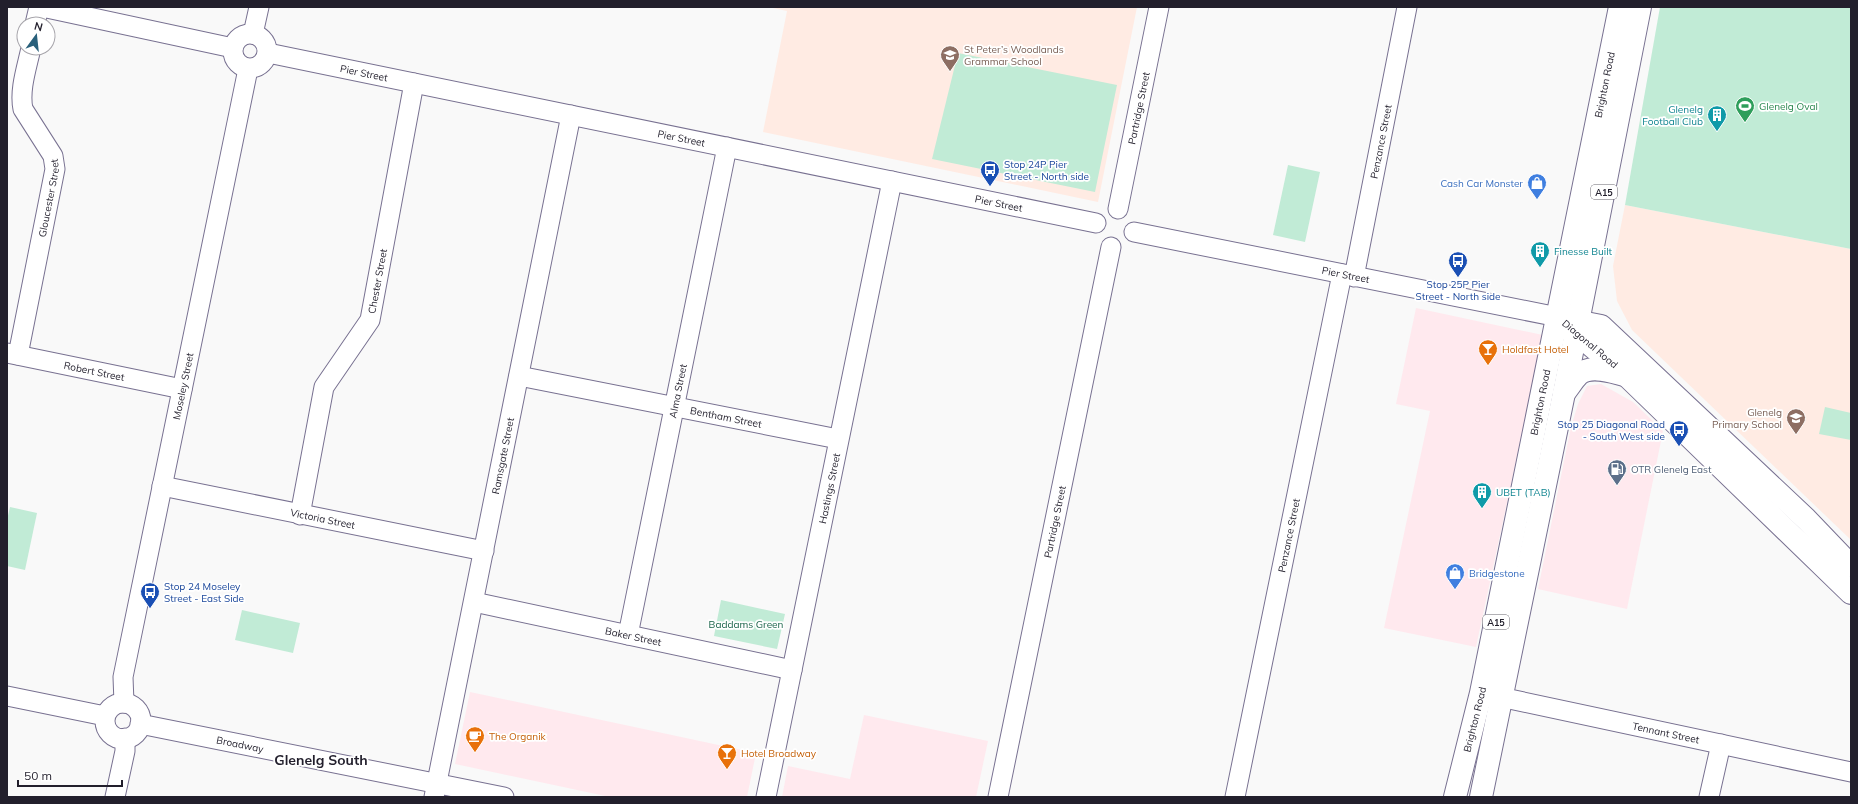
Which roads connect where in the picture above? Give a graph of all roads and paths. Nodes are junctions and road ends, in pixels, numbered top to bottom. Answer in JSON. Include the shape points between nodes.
{"nodes":[{"id":1,"x":42,"y":7,"type":"edge"},
{"id":2,"x":259,"y":7,"type":"edge"},
{"id":3,"x":1159,"y":7,"type":"edge"},
{"id":4,"x":1407,"y":7,"type":"edge"},
{"id":5,"x":1629,"y":14,"type":"edge"},
{"id":6,"x":253,"y":34,"type":"junction"},
{"id":7,"x":233,"y":48,"type":"junction"},
{"id":8,"x":268,"y":53,"type":"junction"},
{"id":9,"x":29,"y":56,"type":"edge"},
{"id":10,"x":248,"y":69,"type":"junction"},
{"id":11,"x":414,"y":83,"type":"junction"},
{"id":12,"x":571,"y":115,"type":"junction"},
{"id":13,"x":727,"y":147,"type":"junction"},
{"id":14,"x":892,"y":181,"type":"junction"},
{"id":15,"x":1118,"y":209,"type":"junction"},
{"id":16,"x":1096,"y":222,"type":"junction"},
{"id":17,"x":1134,"y":232,"type":"junction"},
{"id":18,"x":1111,"y":247,"type":"junction"},
{"id":19,"x":1348,"y":275,"type":"junction"},
{"id":20,"x":1571,"y":324,"type":"junction"},
{"id":21,"x":12,"y":354,"type":"edge"},
{"id":22,"x":1626,"y":375,"type":"junction"},
{"id":23,"x":519,"y":376,"type":"junction"},
{"id":24,"x":182,"y":389,"type":"junction"},
{"id":25,"x":1564,"y":393,"type":"junction"},
{"id":26,"x":674,"y":406,"type":"junction"},
{"id":27,"x":838,"y":439,"type":"junction"},
{"id":28,"x":162,"y":486,"type":"junction"},
{"id":29,"x":300,"y":515,"type":"junction"},
{"id":30,"x":484,"y":551,"type":"junction"},
{"id":31,"x":1851,"y":566,"type":"edge"},
{"id":32,"x":1851,"y":593,"type":"edge"},
{"id":33,"x":474,"y":602,"type":"junction"},
{"id":34,"x":628,"y":635,"type":"junction"},
{"id":35,"x":792,"y":670,"type":"junction"},
{"id":36,"x":7,"y":696,"type":"edge"},
{"id":37,"x":1491,"y":696,"type":"junction"},
{"id":38,"x":124,"y":703,"type":"junction"},
{"id":39,"x":105,"y":716,"type":"junction"},
{"id":40,"x":140,"y":724,"type":"junction"},
{"id":41,"x":125,"y":738,"type":"junction"},
{"id":42,"x":1721,"y":744,"type":"junction"},
{"id":43,"x":1851,"y":772,"type":"edge"},
{"id":44,"x":436,"y":790,"type":"edge"},
{"id":45,"x":115,"y":797,"type":"edge"},
{"id":46,"x":504,"y":797,"type":"edge"},
{"id":47,"x":766,"y":797,"type":"edge"},
{"id":48,"x":998,"y":797,"type":"edge"},
{"id":49,"x":1235,"y":797,"type":"edge"},
{"id":50,"x":1455,"y":797,"type":"edge"},
{"id":51,"x":1480,"y":797,"type":"edge"},
{"id":52,"x":1709,"y":797,"type":"edge"}],
"edges":[{"from":1,"to":7,"type":"street"},
{"from":2,"to":6,"type":"street"},
{"from":3,"to":15,"type":"street","name":"Partridge Street"},
{"from":4,"to":19,"type":"street","name":"Penzance Street"},
{"from":5,"to":20,"type":"main road","name":"Brighton Road","number":"A15"},
{"from":6,"to":7,"type":"street","via":[[238,39]]},
{"from":6,"to":8,"type":"street","via":[[262,39]]},
{"from":7,"to":10,"type":"street","via":[[238,64]]},
{"from":8,"to":10,"type":"street","via":[[259,67]]},
{"from":8,"to":11,"type":"street","name":"Pier Street"},
{"from":9,"to":21,"type":"street","name":"Gloucester Street","via":[[22,92],[23,109],[53,156],[55,169]]},
{"from":10,"to":24,"type":"street","name":"Moseley Street"},
{"from":11,"to":12,"type":"street","name":"Pier Street"},
{"from":11,"to":29,"type":"street","name":"Chester Street","via":[[370,320],[324,387]]},
{"from":12,"to":13,"type":"street","name":"Pier Street"},
{"from":12,"to":23,"type":"street","name":"Ramsgate Street"},
{"from":13,"to":14,"type":"street","name":"Pier Street"},
{"from":13,"to":26,"type":"street","name":"Alma Street"},
{"from":14,"to":16,"type":"street","name":"Pier Street"},
{"from":14,"to":27,"type":"street","name":"Hastings Street"},
{"from":15,"to":16,"type":"street","via":[[1102,213]]},
{"from":15,"to":17,"type":"street","via":[[1132,220]]},
{"from":16,"to":18,"type":"street","via":[[1095,229],[1100,241]]},
{"from":17,"to":18,"type":"street","via":[[1123,246]]},
{"from":17,"to":19,"type":"street","name":"Pier Street"},
{"from":18,"to":48,"type":"street","name":"Partridge Street"},
{"from":19,"to":20,"type":"street","name":"Pier Street"},
{"from":19,"to":49,"type":"street","name":"Penzance Street"},
{"from":20,"to":22,"type":"main road","name":"Diagonal Road"},
{"from":20,"to":25,"type":"main road","name":"Brighton Road","number":"A15"},
{"from":20,"to":31,"type":"main road","name":"Diagonal Road","via":[[1601,326],[1806,519]]},
{"from":20,"to":37,"type":"main road","name":"Brighton Road","number":"A15"},
{"from":21,"to":24,"type":"street","name":"Robert Street"},
{"from":22,"to":25,"type":"main road","via":[[1597,370],[1584,371],[1578,374]]},
{"from":22,"to":32,"type":"main road","name":"Diagonal Road"},
{"from":23,"to":26,"type":"street","name":"Bentham Street"},
{"from":23,"to":30,"type":"street","name":"Ramsgate Street"},
{"from":24,"to":28,"type":"street","name":"Moseley Street"},
{"from":25,"to":37,"type":"main road","name":"Brighton Road","number":"A15"},
{"from":26,"to":27,"type":"street","name":"Bentham Street"},
{"from":26,"to":34,"type":"street","name":"Alma Street"},
{"from":27,"to":35,"type":"street","name":"Hastings Street"},
{"from":28,"to":29,"type":"street","name":"Victoria Street"},
{"from":28,"to":38,"type":"street","name":"Moseley Street","via":[[123,677]]},
{"from":29,"to":30,"type":"street","name":"Victoria Street"},
{"from":30,"to":33,"type":"street","name":"Ramsgate Street"},
{"from":33,"to":34,"type":"street","name":"Baker Street"},
{"from":33,"to":44,"type":"street","name":"Ramsgate Street"},
{"from":34,"to":35,"type":"street","name":"Baker Street"},
{"from":35,"to":47,"type":"street","name":"Hastings Street"},
{"from":36,"to":39,"type":"street"},
{"from":37,"to":42,"type":"street","name":"Tennant Street"},
{"from":37,"to":50,"type":"main road","name":"Brighton Road","number":"A15"},
{"from":37,"to":51,"type":"main road","name":"Brighton Road","number":"A15"},
{"from":38,"to":39,"type":"street","via":[[114,705]]},
{"from":38,"to":40,"type":"street","via":[[135,708]]},
{"from":39,"to":41,"type":"street","via":[[109,732]]},
{"from":40,"to":41,"type":"street","via":[[135,734]]},
{"from":40,"to":44,"type":"street","name":"Broadway"},
{"from":41,"to":45,"type":"street","via":[[125,751]]},
{"from":42,"to":43,"type":"street","name":"Tennant Street"},
{"from":42,"to":52,"type":"street"},
{"from":44,"to":46,"type":"street","name":"Broadway"}]}
